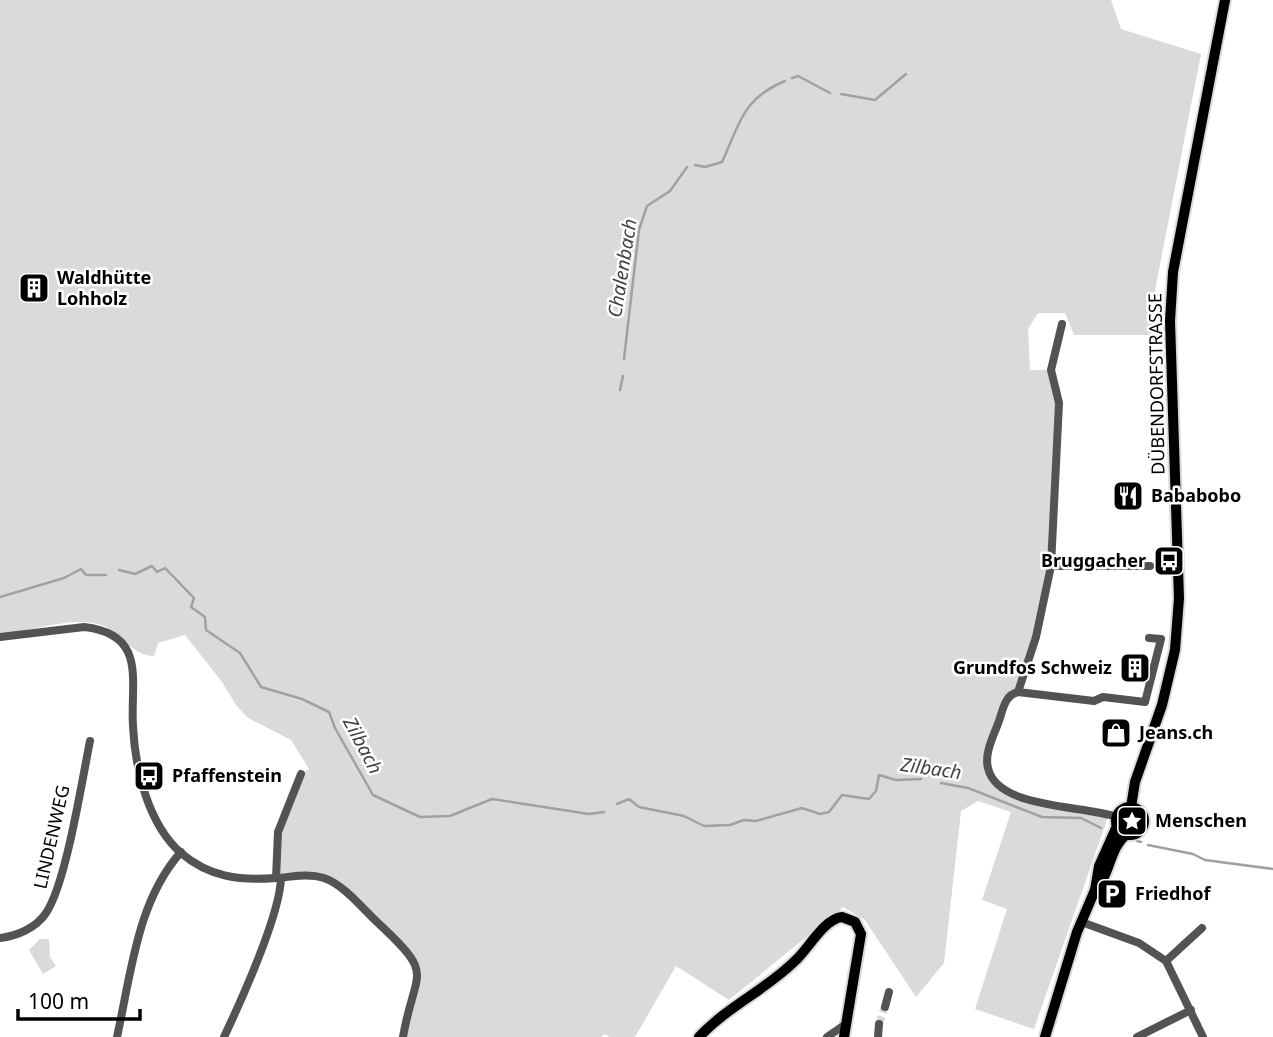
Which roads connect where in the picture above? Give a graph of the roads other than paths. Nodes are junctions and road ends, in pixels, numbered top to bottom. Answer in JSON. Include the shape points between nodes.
{"nodes":[{"id":1,"x":1224,"y":0,"type":"edge"},
{"id":2,"x":1062,"y":324,"type":"dead end"},
{"id":3,"x":1051,"y":566,"type":"junction"},
{"id":4,"x":1150,"y":566,"type":"dead end"},
{"id":5,"x":0,"y":637,"type":"edge"},
{"id":6,"x":1149,"y":638,"type":"dead end"},
{"id":7,"x":1018,"y":692,"type":"junction"},
{"id":8,"x":90,"y":741,"type":"dead end"},
{"id":9,"x":301,"y":774,"type":"dead end"},
{"id":10,"x":1131,"y":807,"type":"junction"},
{"id":11,"x":1117,"y":821,"type":"junction"},
{"id":12,"x":1128,"y":834,"type":"junction"},
{"id":13,"x":181,"y":852,"type":"junction"},
{"id":14,"x":279,"y":878,"type":"junction"},
{"id":15,"x":1095,"y":890,"type":"junction"},
{"id":16,"x":1086,"y":920,"type":"junction"},
{"id":17,"x":1202,"y":928,"type":"dead end"},
{"id":18,"x":0,"y":938,"type":"edge"},
{"id":19,"x":1166,"y":961,"type":"junction"},
{"id":20,"x":889,"y":992,"type":"dead end"},
{"id":21,"x":885,"y":1007,"type":"tunnel mouth"},
{"id":22,"x":1191,"y":1010,"type":"junction"},
{"id":23,"x":879,"y":1024,"type":"tunnel mouth"},
{"id":24,"x":843,"y":1032,"type":"edge"},
{"id":25,"x":117,"y":1037,"type":"edge"},
{"id":26,"x":224,"y":1037,"type":"edge"},
{"id":27,"x":402,"y":1037,"type":"edge"},
{"id":28,"x":699,"y":1037,"type":"edge"},
{"id":29,"x":827,"y":1037,"type":"edge"},
{"id":30,"x":878,"y":1037,"type":"edge"},
{"id":31,"x":1045,"y":1037,"type":"edge"},
{"id":32,"x":1137,"y":1037,"type":"edge"},
{"id":33,"x":1203,"y":1037,"type":"edge"}],
"edges":[{"from":1,"to":10,"type":"main road","name":"DÜBENDORFSTRASSE","via":[[1172,272],[1179,598],[1175,650]]},
{"from":2,"to":3,"type":"street","via":[[1051,370],[1059,403]]},
{"from":3,"to":4,"type":"street"},
{"from":3,"to":7,"type":"street"},
{"from":5,"to":13,"type":"street","via":[[84,627],[107,632],[122,643],[135,675],[132,725],[138,765],[159,828]]},
{"from":6,"to":7,"type":"street","via":[[1161,639],[1145,702]]},
{"from":7,"to":11,"type":"street","via":[[1007,699],[988,752],[987,766],[998,787],[1018,797]]},
{"from":8,"to":18,"type":"street","name":"LINDENWEG","via":[[53,901],[42,919]]},
{"from":9,"to":14,"type":"street","via":[[278,832]]},
{"from":10,"to":11,"type":"main road","via":[[1122,810]]},
{"from":10,"to":12,"type":"main road","name":"DÜBENDORFSTRASSE","via":[[1140,812],[1143,822],[1138,832]]},
{"from":11,"to":12,"type":"main road"},
{"from":11,"to":15,"type":"main road","name":"DÜBENDORFSTRASSE"},
{"from":12,"to":15,"type":"main road","name":"DÜBENDORFSTRASSE","via":[[1116,846]]},
{"from":13,"to":14,"type":"street","via":[[227,877]]},
{"from":13,"to":25,"type":"street","via":[[149,899]]},
{"from":14,"to":26,"type":"street","via":[[281,889],[260,950]]},
{"from":14,"to":27,"type":"street","via":[[329,880],[412,956],[417,988]]},
{"from":15,"to":16,"type":"main road","name":"DÜBENDORFSTRASSE"},
{"from":16,"to":19,"type":"street","via":[[1139,943]]},
{"from":16,"to":31,"type":"main road","name":"DÜBENDORFSTRASSE"},
{"from":17,"to":19,"type":"street"},
{"from":19,"to":22,"type":"street"},
{"from":20,"to":21,"type":"street"},
{"from":22,"to":32,"type":"street"},
{"from":22,"to":33,"type":"street"},
{"from":23,"to":30,"type":"street"},
{"from":24,"to":28,"type":"main road","via":[[861,934],[855,922],[842,917],[830,922],[790,966],[721,1015]]},
{"from":24,"to":29,"type":"street"}]}
